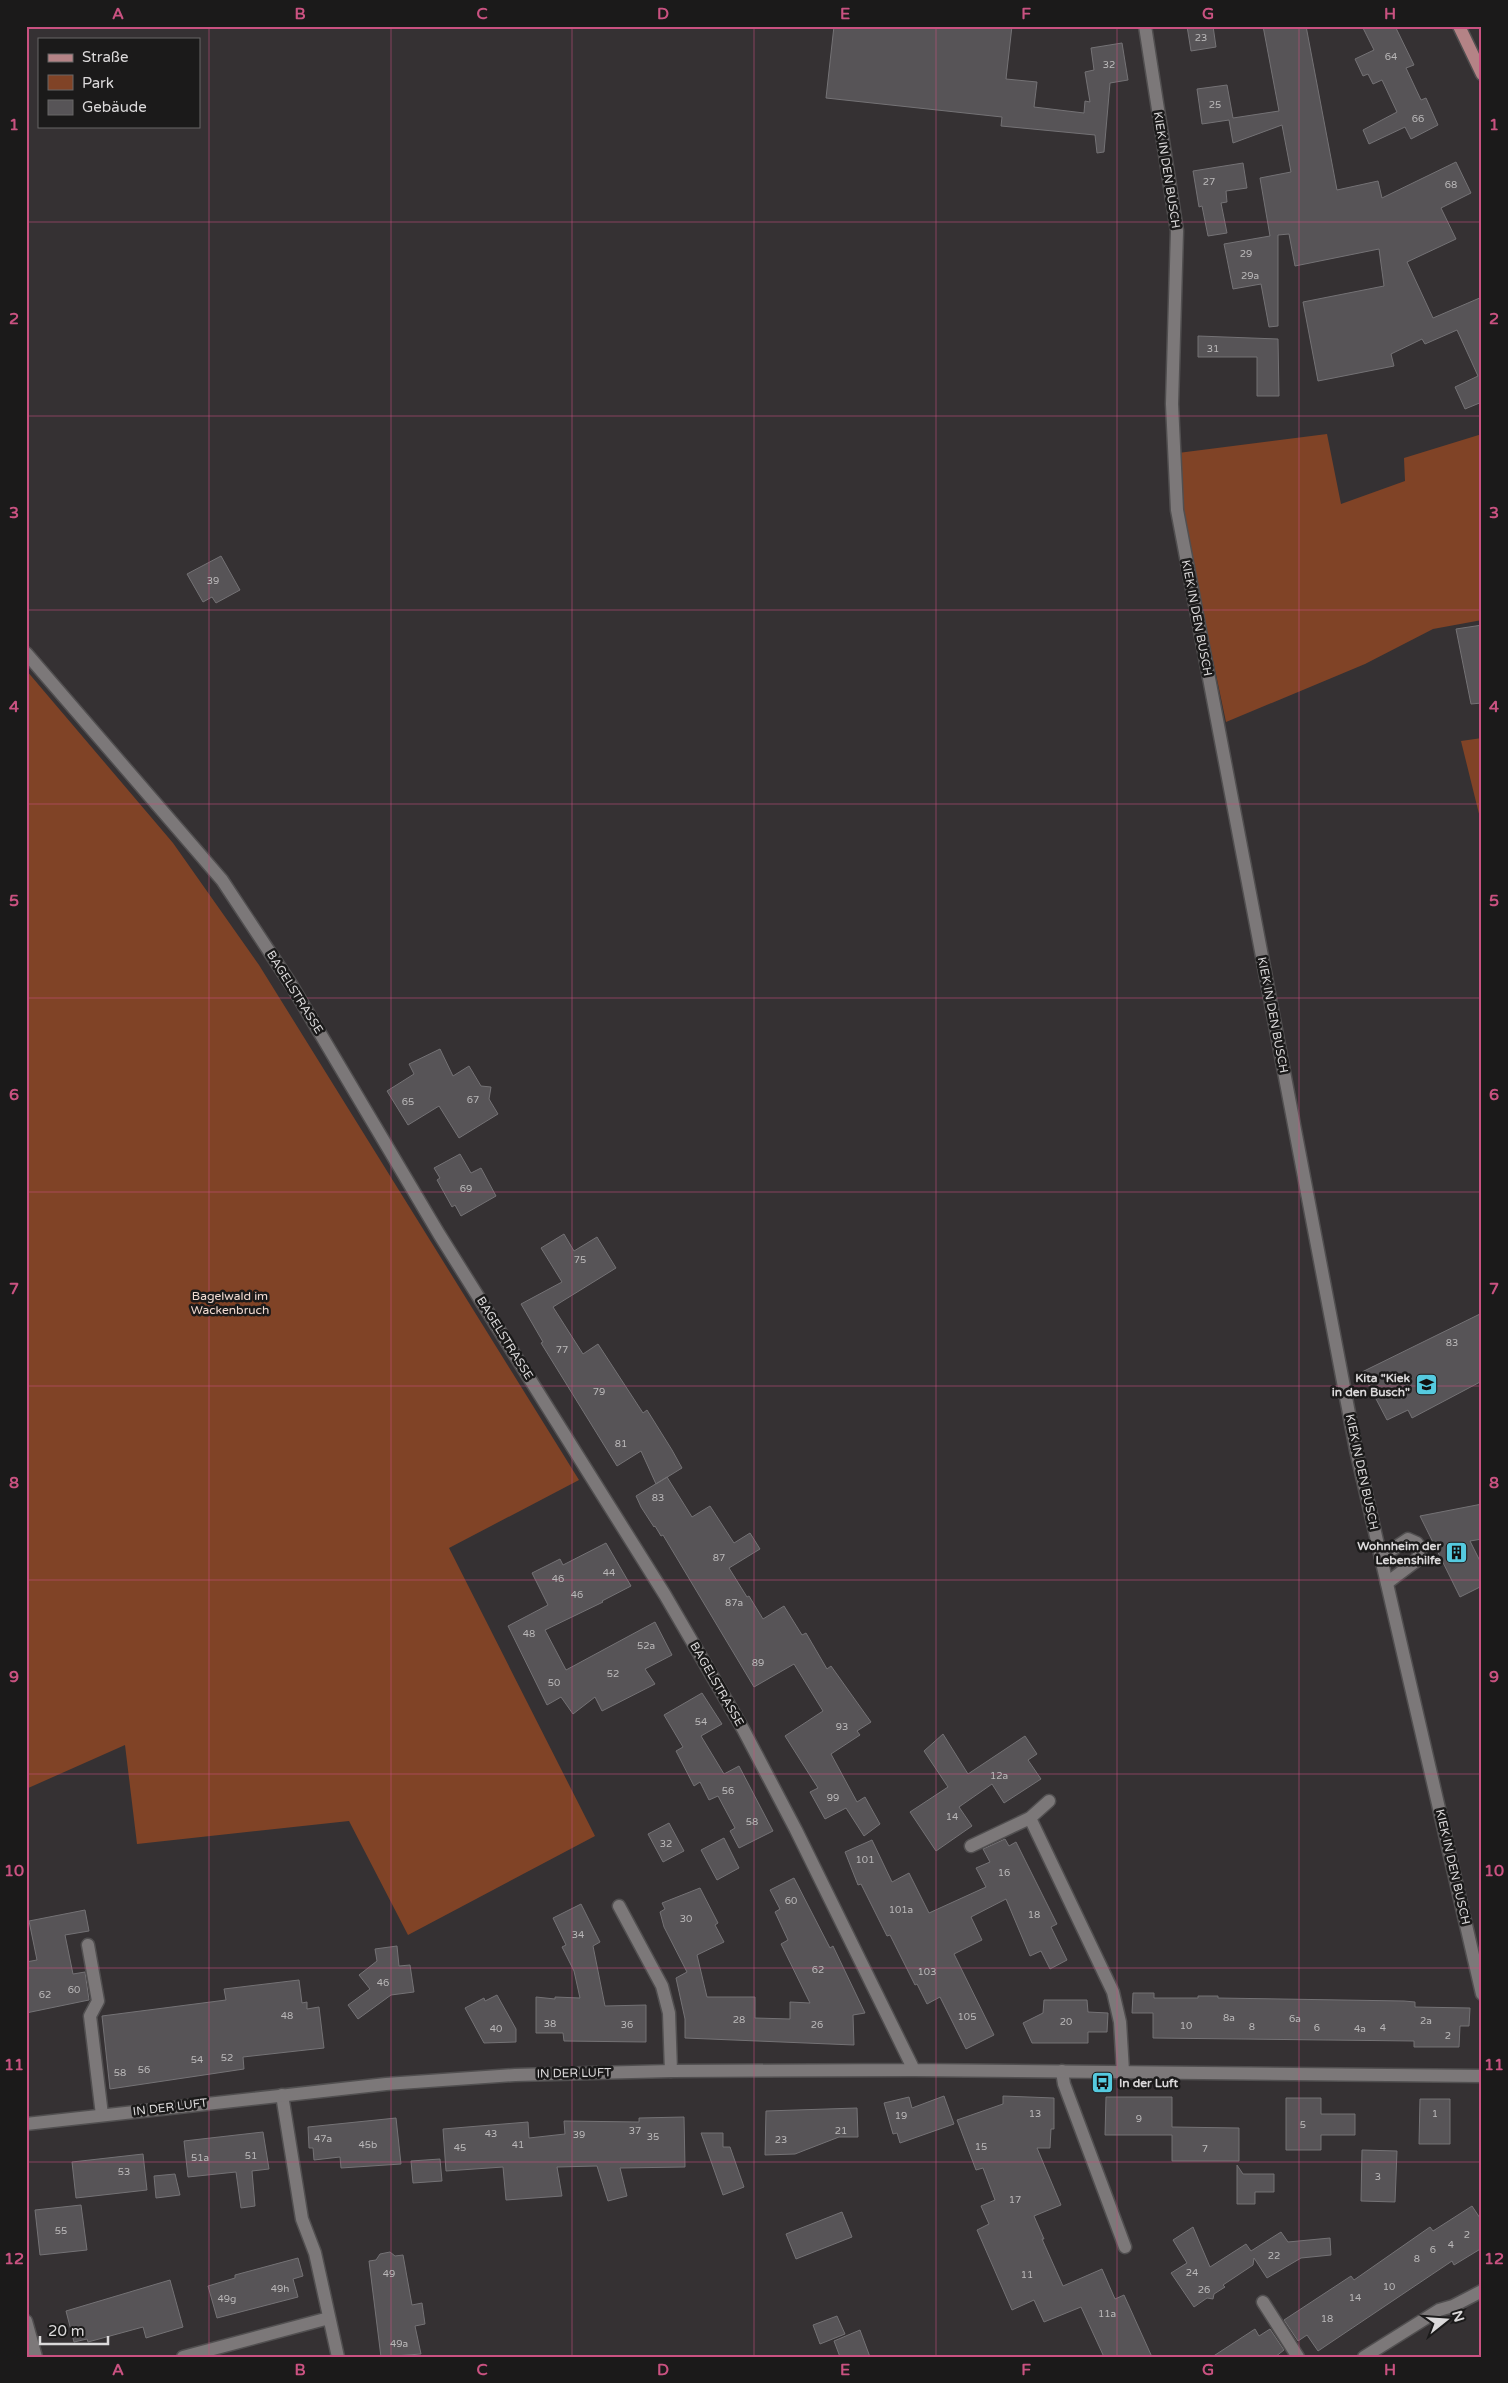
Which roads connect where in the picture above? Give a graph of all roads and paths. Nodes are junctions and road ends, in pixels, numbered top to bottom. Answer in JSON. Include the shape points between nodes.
{"nodes":[{"id":1,"x":1145,"y":26,"type":"edge"},
{"id":2,"x":1459,"y":26,"type":"edge"},
{"id":3,"x":1482,"y":74,"type":"edge"},
{"id":4,"x":26,"y":653,"type":"edge"},
{"id":5,"x":1381,"y":1557,"type":"junction"},
{"id":6,"x":1387,"y":1583,"type":"junction"},
{"id":7,"x":1049,"y":1801,"type":"dead end"},
{"id":8,"x":1030,"y":1818,"type":"junction"},
{"id":9,"x":970,"y":1846,"type":"dead end"},
{"id":10,"x":619,"y":1906,"type":"dead end"},
{"id":11,"x":88,"y":1945,"type":"dead end"},
{"id":12,"x":1482,"y":1994,"type":"edge"},
{"id":13,"x":914,"y":2070,"type":"junction"},
{"id":14,"x":671,"y":2071,"type":"junction"},
{"id":15,"x":1062,"y":2071,"type":"junction"},
{"id":16,"x":1123,"y":2071,"type":"junction"},
{"id":17,"x":1482,"y":2076,"type":"edge"},
{"id":18,"x":282,"y":2095,"type":"junction"},
{"id":19,"x":102,"y":2115,"type":"junction"},
{"id":20,"x":26,"y":2124,"type":"edge"},
{"id":21,"x":1125,"y":2247,"type":"dead end"},
{"id":22,"x":1482,"y":2290,"type":"edge"},
{"id":23,"x":1263,"y":2302,"type":"dead end"},
{"id":24,"x":329,"y":2318,"type":"junction"},
{"id":25,"x":26,"y":2321,"type":"edge"},
{"id":26,"x":36,"y":2357,"type":"edge"},
{"id":27,"x":183,"y":2357,"type":"edge"},
{"id":28,"x":338,"y":2357,"type":"edge"},
{"id":29,"x":1298,"y":2357,"type":"edge"},
{"id":30,"x":1364,"y":2357,"type":"edge"}],
"edges":[{"from":1,"to":5,"type":"street","name":"KIEK IN DEN BUSCH","via":[[1177,231],[1172,404],[1177,510],[1356,1450]]},
{"from":2,"to":3,"type":"main road"},
{"from":4,"to":13,"type":"street","name":"BAGELSTRASSE","via":[[222,880],[292,986],[439,1234],[665,1595],[743,1729]]},
{"from":5,"to":6,"type":"street","name":"KIEK IN DEN BUSCH"},
{"from":5,"to":6,"type":"street","via":[[1408,1539],[1417,1543],[1421,1551],[1416,1561]]},
{"from":6,"to":12,"type":"street","name":"KIEK IN DEN BUSCH"},
{"from":7,"to":8,"type":"street"},
{"from":8,"to":9,"type":"street"},
{"from":8,"to":16,"type":"street","via":[[1113,1992],[1120,2022]]},
{"from":10,"to":14,"type":"street","via":[[662,1986],[669,2013]]},
{"from":11,"to":19,"type":"street","via":[[98,2001],[90,2016]]},
{"from":13,"to":14,"type":"street","name":"IN DER LUFT"},
{"from":13,"to":15,"type":"street","name":"IN DER LUFT"},
{"from":14,"to":18,"type":"street","name":"IN DER LUFT","via":[[515,2075]]},
{"from":15,"to":16,"type":"street","name":"IN DER LUFT"},
{"from":15,"to":21,"type":"street"},
{"from":16,"to":17,"type":"street","name":"IN DER LUFT"},
{"from":18,"to":19,"type":"street","name":"IN DER LUFT"},
{"from":18,"to":24,"type":"street","via":[[302,2219],[315,2252]]},
{"from":19,"to":20,"type":"street","name":"IN DER LUFT"},
{"from":22,"to":30,"type":"street","via":[[1439,2310]]},
{"from":23,"to":29,"type":"street"},
{"from":24,"to":27,"type":"street"},
{"from":24,"to":28,"type":"street"},
{"from":25,"to":26,"type":"street"}]}
